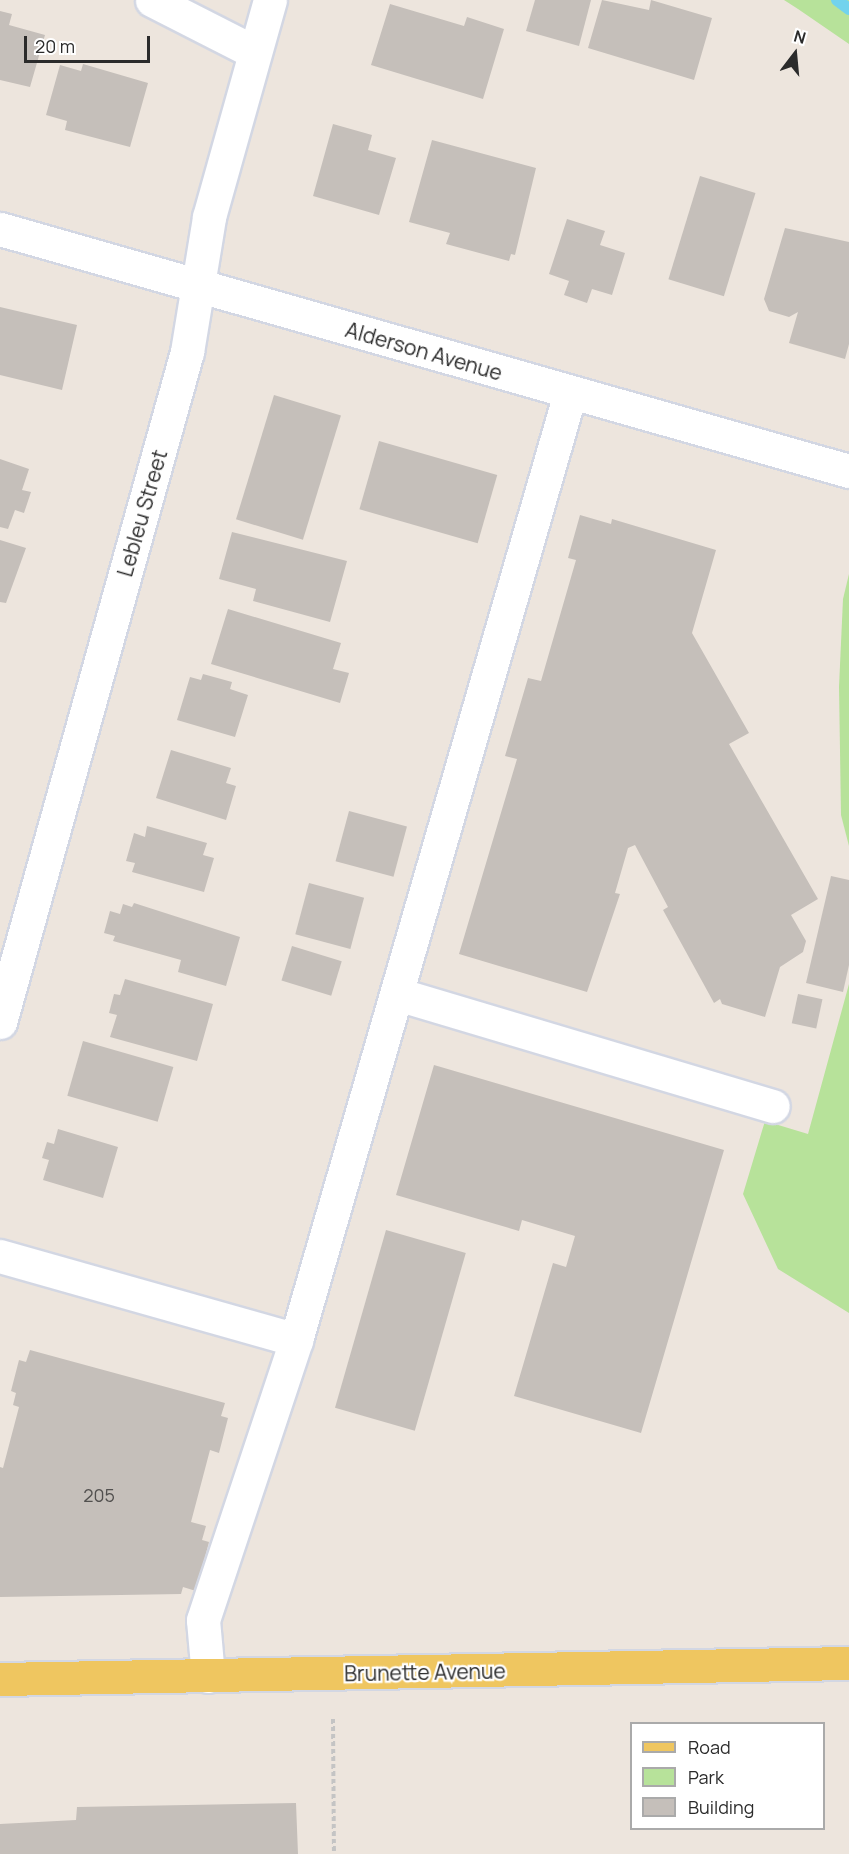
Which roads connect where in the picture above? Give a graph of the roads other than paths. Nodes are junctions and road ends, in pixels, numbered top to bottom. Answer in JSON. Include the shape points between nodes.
{"nodes":[{"id":1,"x":152,"y":0,"type":"edge"},
{"id":2,"x":270,"y":0,"type":"edge"},
{"id":3,"x":254,"y":52,"type":"junction"},
{"id":4,"x":0,"y":229,"type":"edge"},
{"id":5,"x":198,"y":286,"type":"junction"},
{"id":6,"x":570,"y":393,"type":"junction"},
{"id":7,"x":849,"y":471,"type":"edge"},
{"id":8,"x":397,"y":994,"type":"junction"},
{"id":9,"x":0,"y":1022,"type":"edge"},
{"id":10,"x":773,"y":1106,"type":"dead end"},
{"id":11,"x":0,"y":1256,"type":"edge"},
{"id":12,"x":296,"y":1340,"type":"junction"},
{"id":13,"x":849,"y":1663,"type":"edge"},
{"id":14,"x":208,"y":1676,"type":"junction"},
{"id":15,"x":0,"y":1678,"type":"edge"}],
"edges":[{"from":1,"to":3,"type":"street"},
{"from":2,"to":3,"type":"street","name":"Lebleu Street"},
{"from":3,"to":5,"type":"street","name":"Lebleu Street","via":[[209,217]]},
{"from":4,"to":5,"type":"street","name":"Alderson Avenue"},
{"from":5,"to":6,"type":"street","name":"Alderson Avenue"},
{"from":5,"to":9,"type":"street","name":"Lebleu Street","via":[[187,352]]},
{"from":6,"to":7,"type":"street","name":"Alderson Avenue"},
{"from":6,"to":8,"type":"street"},
{"from":8,"to":10,"type":"street"},
{"from":8,"to":12,"type":"street"},
{"from":11,"to":12,"type":"street"},
{"from":12,"to":14,"type":"street","via":[[203,1620]]},
{"from":13,"to":14,"type":"main road","name":"Brunette Avenue"},
{"from":14,"to":15,"type":"main road","name":"Brunette Avenue"}]}
